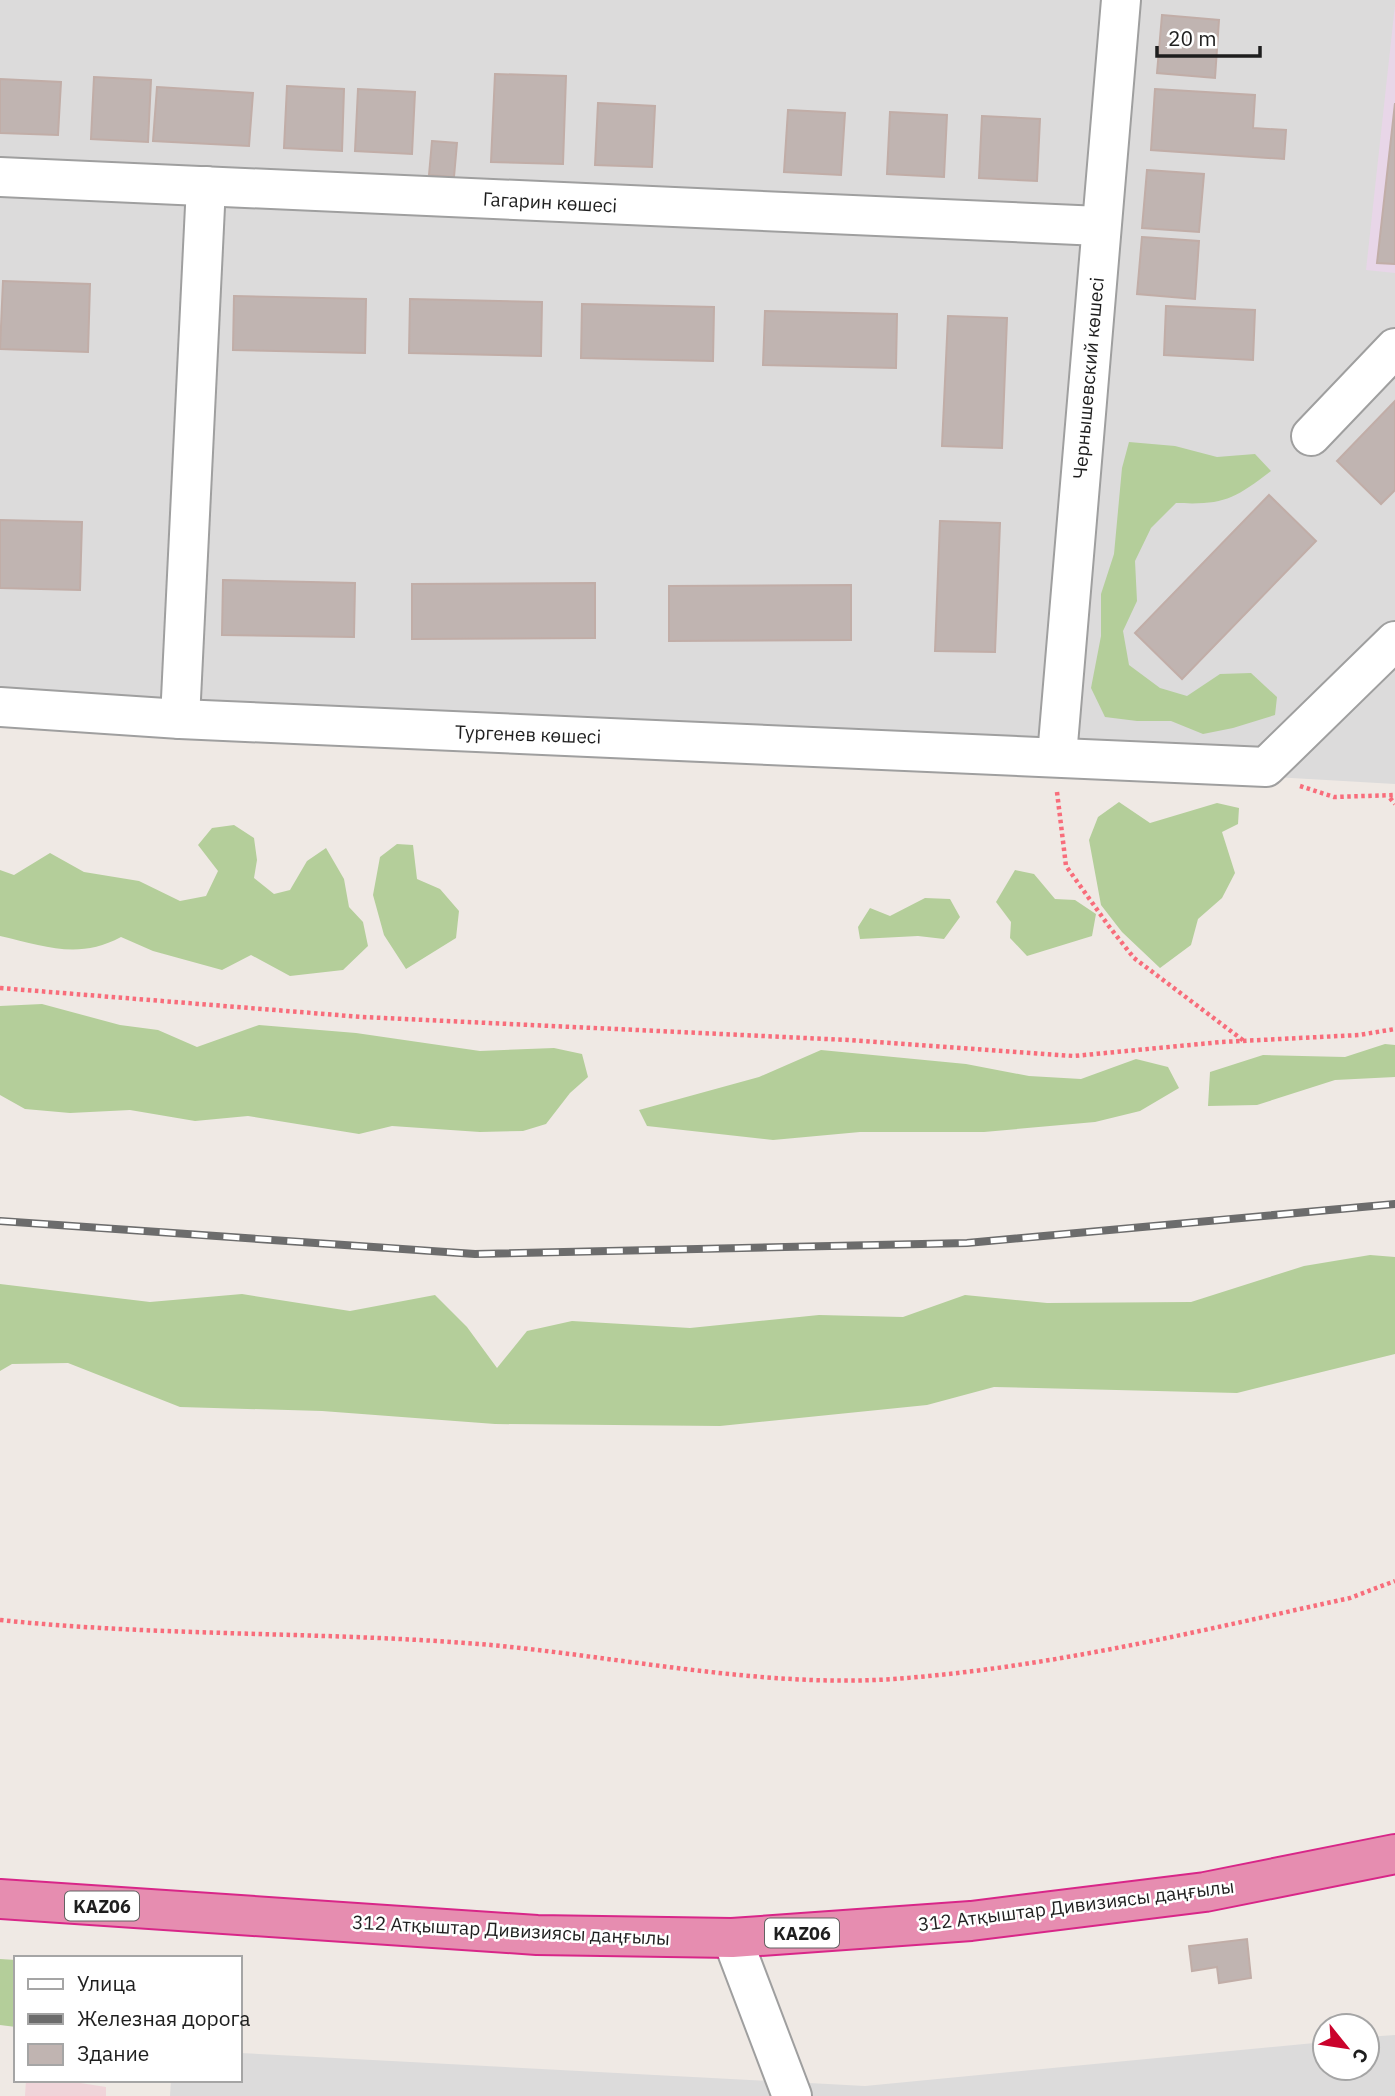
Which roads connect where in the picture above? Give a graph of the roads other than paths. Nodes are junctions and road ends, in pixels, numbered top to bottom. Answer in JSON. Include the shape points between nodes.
{"nodes":[{"id":1,"x":1121,"y":0,"type":"edge"},
{"id":2,"x":0,"y":177,"type":"edge"},
{"id":3,"x":206,"y":186,"type":"junction"},
{"id":4,"x":1100,"y":226,"type":"junction"},
{"id":5,"x":1395,"y":348,"type":"edge"},
{"id":6,"x":1311,"y":436,"type":"dead end"},
{"id":7,"x":1395,"y":641,"type":"edge"},
{"id":8,"x":0,"y":707,"type":"edge"},
{"id":9,"x":180,"y":719,"type":"junction"},
{"id":10,"x":1057,"y":756,"type":"junction"},
{"id":11,"x":1395,"y":1854,"type":"edge"},
{"id":12,"x":0,"y":1899,"type":"edge"},
{"id":13,"x":732,"y":1938,"type":"junction"},
{"id":14,"x":792,"y":2096,"type":"edge"}],
"edges":[{"from":1,"to":4,"type":"street","name":"Чернышевский көшесі"},
{"from":2,"to":3,"type":"street","name":"Гагарин көшесі"},
{"from":3,"to":4,"type":"street","name":"Гагарин көшесі"},
{"from":3,"to":9,"type":"street"},
{"from":4,"to":10,"type":"street","name":"Чернышевский көшесі"},
{"from":5,"to":6,"type":"street"},
{"from":7,"to":10,"type":"street","name":"Тургенев көшесі","via":[[1266,767]]},
{"from":8,"to":9,"type":"street","name":"Тургенев көшесі"},
{"from":9,"to":10,"type":"street","name":"Тургенев көшесі"},
{"from":11,"to":13,"type":"highway","name":"312 Атқыштар Дивизиясы даңғылы","number":"KАZ06","via":[[1177,1895],[971,1921]]},
{"from":12,"to":13,"type":"highway","name":"312 Атқыштар Дивизиясы даңғылы","number":"KАZ06","via":[[537,1935]]},
{"from":13,"to":14,"type":"street"}]}
